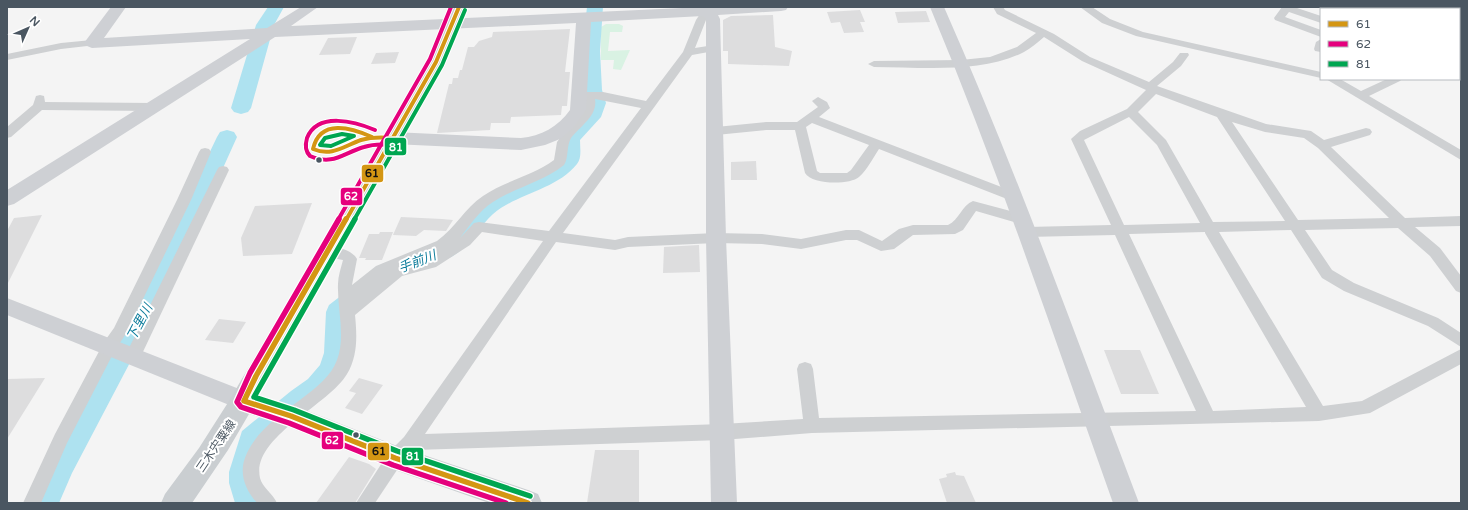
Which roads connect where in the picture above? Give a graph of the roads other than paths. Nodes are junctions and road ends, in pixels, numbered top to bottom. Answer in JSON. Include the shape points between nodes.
{"nodes":[{"id":1,"x":120,"y":7,"type":"edge"},
{"id":2,"x":312,"y":7,"type":"edge"},
{"id":3,"x":459,"y":7,"type":"edge"},
{"id":4,"x":781,"y":7,"type":"edge"},
{"id":5,"x":937,"y":7,"type":"edge"},
{"id":6,"x":998,"y":7,"type":"edge"},
{"id":7,"x":1085,"y":7,"type":"edge"},
{"id":8,"x":760,"y":8,"type":"edge"},
{"id":9,"x":707,"y":9,"type":"edge"},
{"id":10,"x":584,"y":18,"type":"junction"},
{"id":11,"x":1320,"y":20,"type":"edge"},
{"id":12,"x":453,"y":24,"type":"junction"},
{"id":13,"x":271,"y":32,"type":"junction"},
{"id":14,"x":1043,"y":32,"type":"junction"},
{"id":15,"x":1320,"y":34,"type":"edge"},
{"id":16,"x":92,"y":43,"type":"junction"},
{"id":17,"x":714,"y":48,"type":"junction"},
{"id":18,"x":688,"y":52,"type":"junction"},
{"id":19,"x":1184,"y":55,"type":"dead end"},
{"id":20,"x":7,"y":57,"type":"edge"},
{"id":21,"x":962,"y":63,"type":"junction"},
{"id":22,"x":874,"y":64,"type":"dead end"},
{"id":23,"x":1320,"y":75,"type":"edge"},
{"id":24,"x":1334,"y":80,"type":"edge"},
{"id":25,"x":1394,"y":80,"type":"edge"},
{"id":26,"x":1152,"y":88,"type":"junction"},
{"id":27,"x":1366,"y":93,"type":"dead end"},
{"id":28,"x":818,"y":101,"type":"dead end"},
{"id":29,"x":650,"y":106,"type":"junction"},
{"id":30,"x":153,"y":107,"type":"junction"},
{"id":31,"x":1131,"y":112,"type":"junction"},
{"id":32,"x":1221,"y":114,"type":"junction"},
{"id":33,"x":805,"y":122,"type":"junction"},
{"id":34,"x":716,"y":131,"type":"junction"},
{"id":35,"x":1366,"y":132,"type":"dead end"},
{"id":36,"x":7,"y":134,"type":"edge"},
{"id":37,"x":393,"y":138,"type":"junction"},
{"id":38,"x":876,"y":144,"type":"junction"},
{"id":39,"x":1322,"y":145,"type":"junction"},
{"id":40,"x":205,"y":152,"type":"dead end"},
{"id":41,"x":1461,"y":156,"type":"edge"},
{"id":42,"x":223,"y":170,"type":"dead end"},
{"id":43,"x":1012,"y":196,"type":"junction"},
{"id":44,"x":7,"y":199,"type":"edge"},
{"id":45,"x":184,"y":200,"type":"junction"},
{"id":46,"x":208,"y":200,"type":"junction"},
{"id":47,"x":1461,"y":222,"type":"edge"},
{"id":48,"x":1403,"y":224,"type":"junction"},
{"id":49,"x":1024,"y":225,"type":"junction"},
{"id":50,"x":1294,"y":226,"type":"junction"},
{"id":51,"x":1210,"y":229,"type":"junction"},
{"id":52,"x":1119,"y":230,"type":"junction"},
{"id":53,"x":552,"y":238,"type":"junction"},
{"id":54,"x":716,"y":238,"type":"junction"},
{"id":55,"x":326,"y":252,"type":"junction"},
{"id":56,"x":1454,"y":267,"type":"edge"},
{"id":57,"x":1461,"y":287,"type":"edge"},
{"id":58,"x":346,"y":295,"type":"junction"},
{"id":59,"x":7,"y":306,"type":"edge"},
{"id":60,"x":348,"y":312,"type":"junction"},
{"id":61,"x":1461,"y":341,"type":"edge"},
{"id":62,"x":109,"y":347,"type":"junction"},
{"id":63,"x":133,"y":356,"type":"junction"},
{"id":64,"x":1461,"y":356,"type":"edge"},
{"id":65,"x":805,"y":370,"type":"dead end"},
{"id":66,"x":244,"y":401,"type":"junction"},
{"id":67,"x":1320,"y":414,"type":"junction"},
{"id":68,"x":290,"y":416,"type":"junction"},
{"id":69,"x":1208,"y":418,"type":"junction"},
{"id":70,"x":1095,"y":420,"type":"junction"},
{"id":71,"x":812,"y":426,"type":"junction"},
{"id":72,"x":722,"y":432,"type":"junction"},
{"id":73,"x":402,"y":450,"type":"junction"},
{"id":74,"x":32,"y":503,"type":"edge"},
{"id":75,"x":175,"y":503,"type":"edge"},
{"id":76,"x":268,"y":503,"type":"edge"},
{"id":77,"x":365,"y":503,"type":"edge"},
{"id":78,"x":528,"y":503,"type":"edge"},
{"id":79,"x":724,"y":503,"type":"edge"},
{"id":80,"x":1126,"y":503,"type":"edge"}],
"edges":[{"from":1,"to":16,"type":"street"},
{"from":2,"to":13,"type":"street"},
{"from":3,"to":12,"type":"main road","name":"三木宍粟線"},
{"from":4,"to":8,"type":"street"},
{"from":5,"to":21,"type":"street"},
{"from":6,"to":14,"type":"street","via":[[1001,12]]},
{"from":7,"to":23,"type":"street","via":[[1106,20],[1140,34]]},
{"from":8,"to":9,"type":"street"},
{"from":9,"to":10,"type":"street"},
{"from":9,"to":17,"type":"street","via":[[713,19]]},
{"from":9,"to":18,"type":"street"},
{"from":10,"to":12,"type":"street"},
{"from":10,"to":37,"type":"street","via":[[578,110],[573,120],[557,133],[533,143],[521,144]]},
{"from":11,"to":15,"type":"street","via":[[1287,8],[1279,18]]},
{"from":12,"to":13,"type":"street"},
{"from":12,"to":37,"type":"main road","name":"三木宍粟線","via":[[436,62]]},
{"from":13,"to":16,"type":"street"},
{"from":13,"to":30,"type":"street"},
{"from":14,"to":21,"type":"street","via":[[1021,48],[992,60]]},
{"from":14,"to":26,"type":"street","via":[[1086,59]]},
{"from":16,"to":20,"type":"street","via":[[61,46]]},
{"from":17,"to":18,"type":"street"},
{"from":17,"to":34,"type":"street"},
{"from":18,"to":29,"type":"street"},
{"from":19,"to":26,"type":"street","via":[[1180,62],[1155,80]]},
{"from":21,"to":22,"type":"street"},
{"from":21,"to":43,"type":"street"},
{"from":24,"to":41,"type":"street"},
{"from":25,"to":27,"type":"street"},
{"from":26,"to":31,"type":"street"},
{"from":26,"to":32,"type":"street"},
{"from":28,"to":33,"type":"street","via":[[824,108]]},
{"from":29,"to":53,"type":"street"},
{"from":29,"to":58,"type":"street","via":[[594,95],[588,113],[564,140],[560,162],[539,177],[487,200],[449,239],[437,247],[380,271],[360,288]]},
{"from":30,"to":36,"type":"street","via":[[40,103]]},
{"from":30,"to":44,"type":"street"},
{"from":31,"to":51,"type":"street","via":[[1162,143]]},
{"from":31,"to":52,"type":"street","via":[[1078,139]]},
{"from":32,"to":39,"type":"street","via":[[1265,128],[1307,134]]},
{"from":32,"to":50,"type":"street"},
{"from":33,"to":34,"type":"street"},
{"from":33,"to":38,"type":"street"},
{"from":33,"to":38,"type":"street","via":[[811,174],[817,177],[850,177],[856,173]]},
{"from":34,"to":54,"type":"street"},
{"from":35,"to":39,"type":"street"},
{"from":37,"to":55,"type":"main road","name":"三木宍粟線"},
{"from":38,"to":43,"type":"street"},
{"from":39,"to":48,"type":"street"},
{"from":40,"to":45,"type":"street"},
{"from":42,"to":46,"type":"street"},
{"from":43,"to":49,"type":"street"},
{"from":45,"to":46,"type":"street"},
{"from":45,"to":62,"type":"street","via":[[119,332]]},
{"from":46,"to":63,"type":"street"},
{"from":47,"to":48,"type":"street"},
{"from":48,"to":50,"type":"street"},
{"from":48,"to":56,"type":"street"},
{"from":49,"to":52,"type":"street"},
{"from":49,"to":54,"type":"street","via":[[981,206],[973,206],[958,226],[950,230],[913,230],[904,233],[890,245],[881,246],[858,235],[801,244],[762,239]]},
{"from":49,"to":70,"type":"street"},
{"from":50,"to":51,"type":"street"},
{"from":50,"to":61,"type":"street","via":[[1327,274],[1355,290],[1433,322]]},
{"from":51,"to":52,"type":"street"},
{"from":51,"to":67,"type":"street"},
{"from":52,"to":69,"type":"street"},
{"from":53,"to":54,"type":"street","via":[[615,246],[628,242]]},
{"from":53,"to":60,"type":"street","via":[[479,227],[465,241],[432,263],[397,272]]},
{"from":53,"to":73,"type":"street"},
{"from":54,"to":72,"type":"street"},
{"from":55,"to":58,"type":"street","via":[[346,255],[350,259],[345,284]]},
{"from":55,"to":66,"type":"main road","name":"三木宍粟線"},
{"from":56,"to":57,"type":"street"},
{"from":58,"to":60,"type":"street"},
{"from":59,"to":62,"type":"street"},
{"from":60,"to":68,"type":"street","via":[[348,345],[342,370],[331,383]]},
{"from":62,"to":63,"type":"street"},
{"from":62,"to":74,"type":"street","via":[[61,438]]},
{"from":63,"to":66,"type":"street"},
{"from":64,"to":67,"type":"street","via":[[1364,408]]},
{"from":65,"to":71,"type":"street"},
{"from":66,"to":68,"type":"main road"},
{"from":66,"to":75,"type":"main road","name":"三木宍粟線","via":[[223,436]]},
{"from":67,"to":69,"type":"street"},
{"from":68,"to":73,"type":"main road"},
{"from":68,"to":76,"type":"street","via":[[268,435],[254,452],[251,478],[258,492]]},
{"from":69,"to":70,"type":"street"},
{"from":70,"to":71,"type":"street"},
{"from":70,"to":80,"type":"street"},
{"from":71,"to":72,"type":"street"},
{"from":72,"to":73,"type":"street"},
{"from":72,"to":79,"type":"street"},
{"from":73,"to":77,"type":"street"},
{"from":73,"to":78,"type":"main road"}]}
